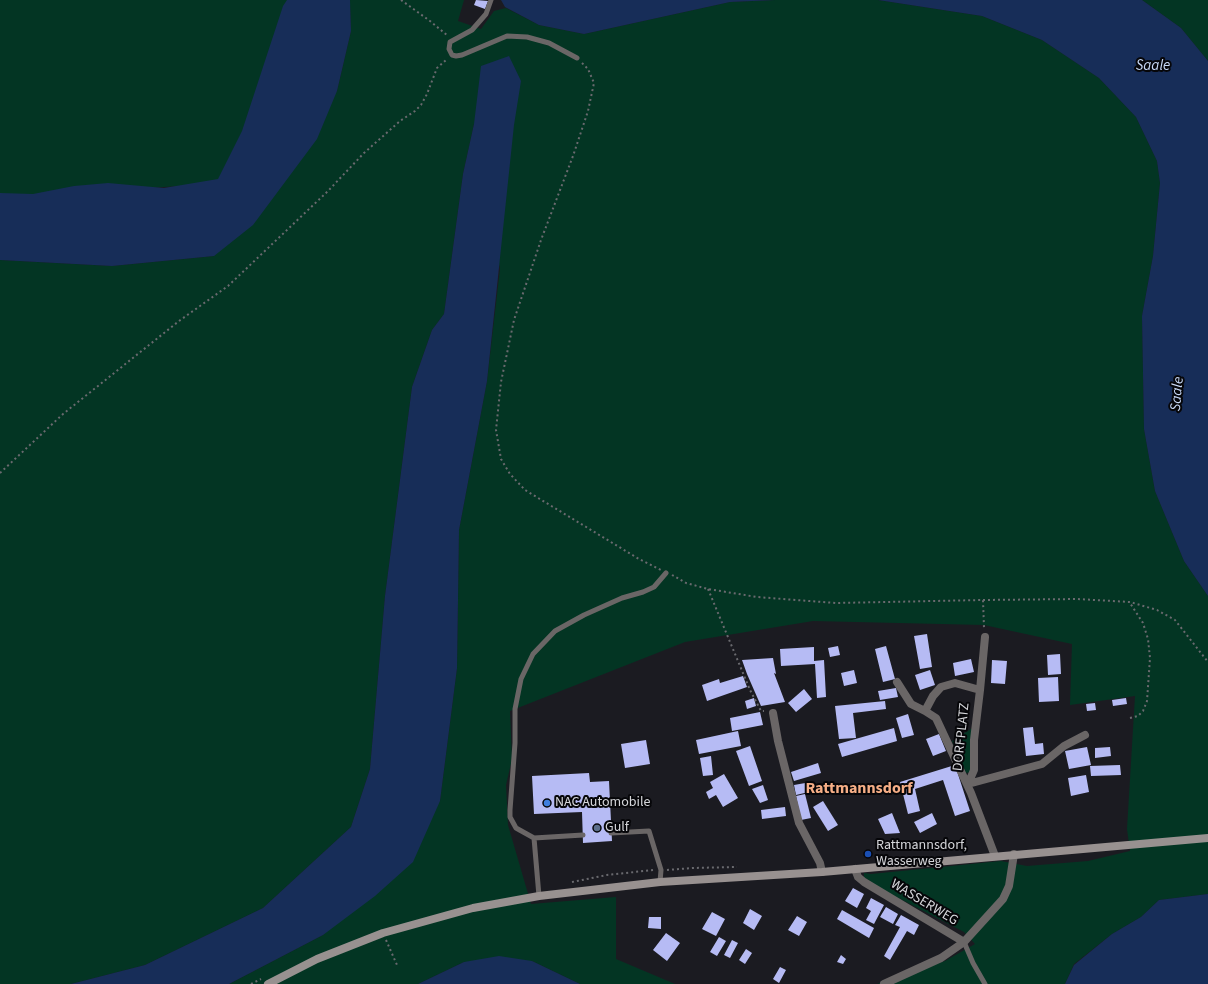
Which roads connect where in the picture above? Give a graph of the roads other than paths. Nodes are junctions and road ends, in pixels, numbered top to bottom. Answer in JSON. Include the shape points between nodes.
{"nodes":[{"id":1,"x":491,"y":0,"type":"edge"},
{"id":2,"x":577,"y":58,"type":"road end"},
{"id":3,"x":666,"y":573,"type":"road end"},
{"id":4,"x":984,"y":637,"type":"road end"},
{"id":5,"x":897,"y":682,"type":"dead end"},
{"id":6,"x":980,"y":690,"type":"junction"},
{"id":7,"x":925,"y":711,"type":"junction"},
{"id":8,"x":773,"y":713,"type":"road end"},
{"id":9,"x":1085,"y":735,"type":"dead end"},
{"id":10,"x":968,"y":784,"type":"junction"},
{"id":11,"x":611,"y":833,"type":"dead end"},
{"id":12,"x":583,"y":835,"type":"dead end"},
{"id":13,"x":534,"y":838,"type":"junction"},
{"id":14,"x":1208,"y":838,"type":"edge"},
{"id":15,"x":1014,"y":854,"type":"junction"},
{"id":16,"x":995,"y":856,"type":"junction"},
{"id":17,"x":855,"y":868,"type":"junction"},
{"id":18,"x":822,"y":872,"type":"junction"},
{"id":19,"x":660,"y":882,"type":"junction"},
{"id":20,"x":539,"y":896,"type":"junction"},
{"id":21,"x":964,"y":942,"type":"junction"},
{"id":22,"x":268,"y":984,"type":"edge"},
{"id":23,"x":884,"y":984,"type":"edge"},
{"id":24,"x":985,"y":984,"type":"edge"}],
"edges":[{"from":1,"to":2,"type":"lane","via":[[486,14],[472,30],[453,40],[448,46],[452,55],[462,55],[507,36],[527,37],[549,43]]},
{"from":3,"to":13,"type":"lane","via":[[654,586],[643,592],[590,612],[555,631],[533,654],[521,679],[515,709],[510,817],[516,828]]},
{"from":4,"to":6,"type":"street"},
{"from":5,"to":7,"type":"street","name":"DORFPLATZ","via":[[911,704]]},
{"from":6,"to":7,"type":"street","name":"DORFPLATZ","via":[[955,683],[941,687]]},
{"from":6,"to":10,"type":"street","name":"DORFPLATZ","via":[[974,740],[974,770]]},
{"from":7,"to":10,"type":"street","name":"DORFPLATZ","via":[[936,718]]},
{"from":8,"to":18,"type":"street","via":[[799,823],[820,863]]},
{"from":9,"to":10,"type":"street","name":"DORFPLATZ","via":[[1064,746],[1042,764]]},
{"from":10,"to":16,"type":"street","name":"DORFPLATZ"},
{"from":11,"to":19,"type":"lane","via":[[650,831],[661,870]]},
{"from":12,"to":13,"type":"lane"},
{"from":13,"to":20,"type":"lane"},
{"from":14,"to":15,"type":"main road"},
{"from":15,"to":16,"type":"main road"},
{"from":15,"to":21,"type":"street","name":"WASSERWEG","via":[[1009,886],[1003,899]]},
{"from":16,"to":17,"type":"main road"},
{"from":17,"to":18,"type":"main road"},
{"from":17,"to":21,"type":"street","name":"WASSERWEG","via":[[858,877],[864,882]]},
{"from":18,"to":19,"type":"main road"},
{"from":19,"to":20,"type":"main road"},
{"from":20,"to":22,"type":"main road","via":[[473,908],[383,933],[317,959]]},
{"from":21,"to":23,"type":"street","via":[[941,958]]},
{"from":21,"to":24,"type":"lane","name":"WASSERWEG"}]}
